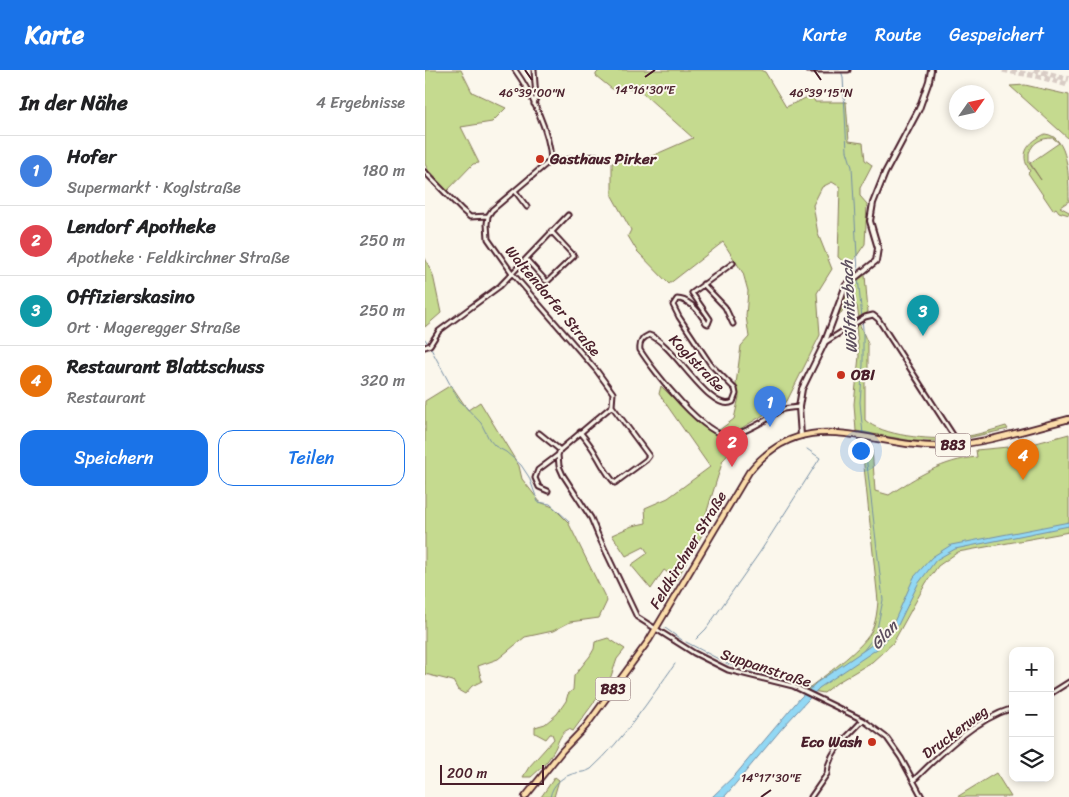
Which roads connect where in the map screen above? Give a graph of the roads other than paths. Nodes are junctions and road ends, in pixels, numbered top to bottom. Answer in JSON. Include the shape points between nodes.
{"nodes":[{"id":1,"x":515,"y":70,"type":"edge"},
{"id":2,"x":534,"y":70,"type":"edge"},
{"id":3,"x":808,"y":70,"type":"edge"},
{"id":4,"x":838,"y":70,"type":"edge"},
{"id":5,"x":846,"y":70,"type":"edge"},
{"id":6,"x":931,"y":70,"type":"edge"},
{"id":7,"x":534,"y":104,"type":"junction"},
{"id":8,"x":596,"y":156,"type":"dead end"},
{"id":9,"x":551,"y":160,"type":"junction"},
{"id":10,"x":425,"y":172,"type":"edge"},
{"id":11,"x":515,"y":190,"type":"junction"},
{"id":12,"x":527,"y":207,"type":"dead end"},
{"id":13,"x":568,"y":215,"type":"dead end"},
{"id":14,"x":488,"y":216,"type":"junction"},
{"id":15,"x":551,"y":231,"type":"junction"},
{"id":16,"x":526,"y":259,"type":"junction"},
{"id":17,"x":733,"y":263,"type":"dead end"},
{"id":18,"x":511,"y":273,"type":"junction"},
{"id":19,"x":703,"y":284,"type":"junction"},
{"id":20,"x":733,"y":324,"type":"dead end"},
{"id":21,"x":824,"y":344,"type":"junction"},
{"id":22,"x":425,"y":347,"type":"edge"},
{"id":23,"x":612,"y":406,"type":"junction"},
{"id":24,"x":799,"y":407,"type":"junction"},
{"id":25,"x":1069,"y":419,"type":"edge"},
{"id":26,"x":580,"y":432,"type":"junction"},
{"id":27,"x":539,"y":433,"type":"dead end"},
{"id":28,"x":801,"y":436,"type":"junction"},
{"id":29,"x":955,"y":438,"type":"dead end"},
{"id":30,"x":560,"y":450,"type":"junction"},
{"id":31,"x":558,"y":455,"type":"junction"},
{"id":32,"x":548,"y":491,"type":"dead end"},
{"id":33,"x":656,"y":630,"type":"junction"},
{"id":34,"x":1069,"y":682,"type":"edge"},
{"id":35,"x":1053,"y":692,"type":"edge"},
{"id":36,"x":1009,"y":709,"type":"edge"},
{"id":37,"x":863,"y":720,"type":"junction"},
{"id":38,"x":914,"y":780,"type":"junction"},
{"id":39,"x":525,"y":797,"type":"edge"},
{"id":40,"x":811,"y":797,"type":"edge"},
{"id":41,"x":922,"y":797,"type":"edge"}],
"edges":[{"from":1,"to":7,"type":"street"},
{"from":2,"to":7,"type":"street"},
{"from":3,"to":4,"type":"street"},
{"from":4,"to":5,"type":"street"},
{"from":6,"to":21,"type":"street","via":[[919,109],[874,200],[870,221],[879,248],[878,255],[848,282]]},
{"from":7,"to":9,"type":"street","via":[[548,138]]},
{"from":8,"to":9,"type":"street"},
{"from":9,"to":11,"type":"street"},
{"from":10,"to":14,"type":"street","via":[[470,216]]},
{"from":11,"to":12,"type":"street"},
{"from":11,"to":14,"type":"street"},
{"from":13,"to":15,"type":"street"},
{"from":14,"to":18,"type":"street","name":"Waltendorfer Straße","via":[[488,239]]},
{"from":15,"to":16,"type":"street"},
{"from":15,"to":16,"type":"street","via":[[573,256],[548,281]]},
{"from":16,"to":18,"type":"street"},
{"from":17,"to":19,"type":"street"},
{"from":18,"to":22,"type":"street","via":[[481,302],[439,331]]},
{"from":18,"to":23,"type":"street","name":"Waltendorfer Straße","via":[[597,371],[613,394]]},
{"from":19,"to":20,"type":"street","via":[[725,307]]},
{"from":19,"to":24,"type":"street","name":"Koglstraße","via":[[692,293],[710,319],[709,324],[685,300],[677,299],[673,305],[711,365],[735,389],[735,399],[730,404],[719,402],[701,387],[661,341],[646,336],[640,350],[669,390],[711,429],[725,436],[742,432],[780,410]]},
{"from":21,"to":24,"type":"street","via":[[802,389]]},
{"from":21,"to":29,"type":"street","via":[[873,315]]},
{"from":23,"to":26,"type":"street"},
{"from":23,"to":26,"type":"street","via":[[649,456],[646,460],[615,483]]},
{"from":24,"to":28,"type":"street"},
{"from":25,"to":28,"type":"main road","number":"B83","via":[[948,446],[913,445],[854,434]]},
{"from":26,"to":30,"type":"street"},
{"from":27,"to":30,"type":"street"},
{"from":28,"to":33,"type":"main road","name":"Feldkirchner Straße","number":"B83","via":[[768,453],[749,472]]},
{"from":30,"to":31,"type":"street"},
{"from":31,"to":32,"type":"street","via":[[538,470],[535,478],[539,487]]},
{"from":31,"to":33,"type":"street","via":[[563,475],[591,518],[637,617]]},
{"from":33,"to":37,"type":"street","name":"Suppanstraße","via":[[728,670],[804,690]]},
{"from":33,"to":39,"type":"main road","name":"Feldkirchner Straße","number":"B83","via":[[586,726]]},
{"from":34,"to":35,"type":"street"},
{"from":36,"to":38,"type":"street","name":"Druckerweg","via":[[981,723]]},
{"from":37,"to":38,"type":"street","name":"Suppanstraße","via":[[887,738]]},
{"from":37,"to":40,"type":"street","via":[[832,756],[827,774]]},
{"from":38,"to":41,"type":"street","name":"Suppanstraße"}]}
